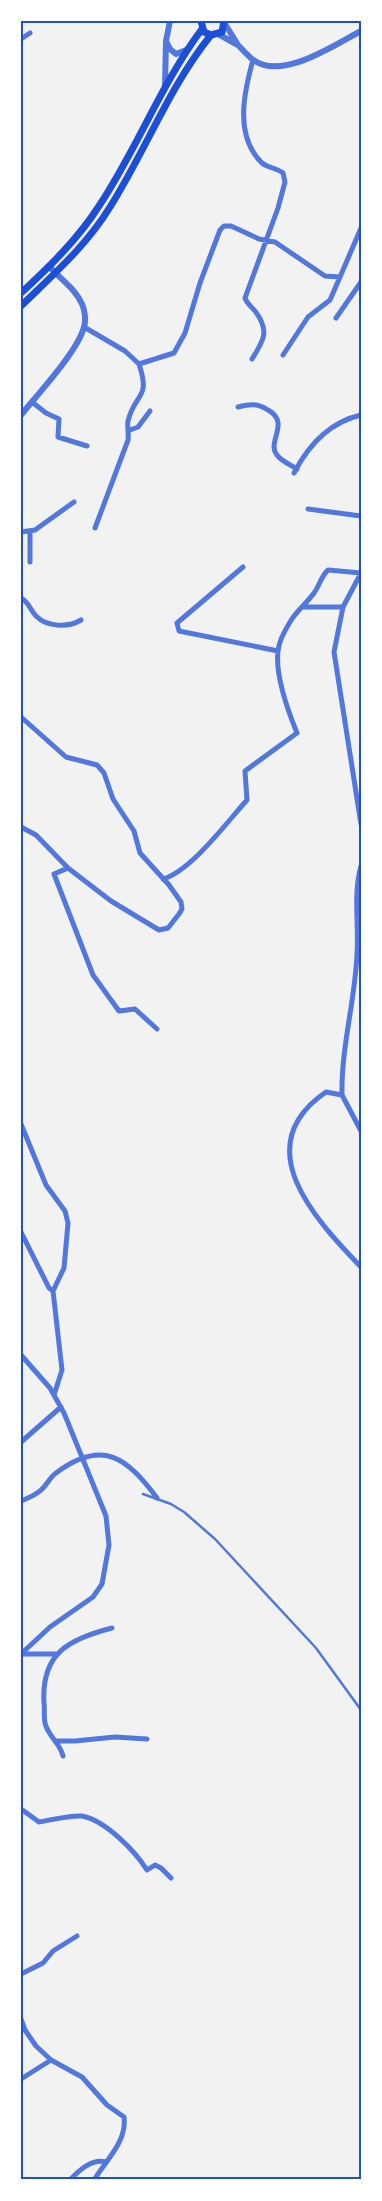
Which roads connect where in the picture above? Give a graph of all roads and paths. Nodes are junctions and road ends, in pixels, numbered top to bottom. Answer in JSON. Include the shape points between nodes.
{"nodes":[{"id":1,"x":170,"y":21,"type":"edge"},
{"id":2,"x":225,"y":23,"type":"edge"},
{"id":3,"x":201,"y":25,"type":"edge"},
{"id":4,"x":361,"y":31,"type":"edge"},
{"id":5,"x":30,"y":34,"type":"dead end"},
{"id":6,"x":215,"y":35,"type":"junction"},
{"id":7,"x":21,"y":40,"type":"edge"},
{"id":8,"x":166,"y":41,"type":"junction"},
{"id":9,"x":238,"y":44,"type":"junction"},
{"id":10,"x":186,"y":50,"type":"junction"},
{"id":11,"x":253,"y":60,"type":"junction"},
{"id":12,"x":164,"y":89,"type":"junction"},
{"id":13,"x":361,"y":228,"type":"edge"},
{"id":14,"x":265,"y":240,"type":"junction"},
{"id":15,"x":49,"y":266,"type":"junction"},
{"id":16,"x":55,"y":273,"type":"junction"},
{"id":17,"x":340,"y":277,"type":"junction"},
{"id":18,"x":361,"y":282,"type":"edge"},
{"id":19,"x":21,"y":293,"type":"edge"},
{"id":20,"x":21,"y":306,"type":"edge"},
{"id":21,"x":336,"y":318,"type":"dead end"},
{"id":22,"x":84,"y":327,"type":"junction"},
{"id":23,"x":283,"y":355,"type":"dead end"},
{"id":24,"x":252,"y":360,"type":"dead end"},
{"id":25,"x":139,"y":364,"type":"junction"},
{"id":26,"x":32,"y":402,"type":"junction"},
{"id":27,"x":238,"y":406,"type":"dead end"},
{"id":28,"x":150,"y":411,"type":"dead end"},
{"id":29,"x":21,"y":415,"type":"edge"},
{"id":30,"x":361,"y":415,"type":"edge"},
{"id":31,"x":130,"y":430,"type":"junction"},
{"id":32,"x":87,"y":446,"type":"dead end"},
{"id":33,"x":74,"y":502,"type":"dead end"},
{"id":34,"x":308,"y":509,"type":"dead end"},
{"id":35,"x":361,"y":516,"type":"edge"},
{"id":36,"x":96,"y":528,"type":"dead end"},
{"id":37,"x":30,"y":530,"type":"junction"},
{"id":38,"x":21,"y":532,"type":"edge"},
{"id":39,"x":30,"y":562,"type":"dead end"},
{"id":40,"x":243,"y":568,"type":"dead end"},
{"id":41,"x":361,"y":573,"type":"edge"},
{"id":42,"x":21,"y":598,"type":"edge"},
{"id":43,"x":302,"y":607,"type":"junction"},
{"id":44,"x":343,"y":607,"type":"junction"},
{"id":45,"x":81,"y":620,"type":"dead end"},
{"id":46,"x":278,"y":651,"type":"junction"},
{"id":47,"x":21,"y":717,"type":"edge"},
{"id":48,"x":361,"y":824,"type":"edge"},
{"id":49,"x":21,"y":827,"type":"edge"},
{"id":50,"x":361,"y":866,"type":"edge"},
{"id":51,"x":68,"y":868,"type":"junction"},
{"id":52,"x":163,"y":879,"type":"junction"},
{"id":53,"x":157,"y":1028,"type":"dead end"},
{"id":54,"x":342,"y":1095,"type":"junction"},
{"id":55,"x":21,"y":1124,"type":"edge"},
{"id":56,"x":361,"y":1131,"type":"edge"},
{"id":57,"x":21,"y":1232,"type":"edge"},
{"id":58,"x":361,"y":1267,"type":"edge"},
{"id":59,"x":53,"y":1291,"type":"junction"},
{"id":60,"x":21,"y":1355,"type":"edge"},
{"id":61,"x":54,"y":1395,"type":"junction"},
{"id":62,"x":61,"y":1407,"type":"junction"},
{"id":63,"x":21,"y":1442,"type":"edge"},
{"id":64,"x":84,"y":1459,"type":"junction"},
{"id":65,"x":143,"y":1494,"type":"dead end"},
{"id":66,"x":157,"y":1498,"type":"junction"},
{"id":67,"x":21,"y":1501,"type":"edge"},
{"id":68,"x":112,"y":1628,"type":"dead end"},
{"id":69,"x":21,"y":1654,"type":"edge"},
{"id":70,"x":56,"y":1654,"type":"junction"},
{"id":71,"x":361,"y":1710,"type":"edge"},
{"id":72,"x":147,"y":1738,"type":"dead end"},
{"id":73,"x":56,"y":1740,"type":"junction"},
{"id":74,"x":63,"y":1756,"type":"dead end"},
{"id":75,"x":21,"y":1809,"type":"edge"},
{"id":76,"x":171,"y":1878,"type":"dead end"},
{"id":77,"x":77,"y":1936,"type":"dead end"},
{"id":78,"x":21,"y":1974,"type":"edge"},
{"id":79,"x":21,"y":2019,"type":"edge"},
{"id":80,"x":51,"y":2060,"type":"junction"},
{"id":81,"x":21,"y":2079,"type":"edge"},
{"id":82,"x":106,"y":2162,"type":"junction"},
{"id":83,"x":70,"y":2180,"type":"edge"},
{"id":84,"x":94,"y":2180,"type":"edge"}],
"edges":[{"from":1,"to":8,"type":"street"},
{"from":2,"to":6,"type":"main road"},
{"from":2,"to":9,"type":"street"},
{"from":3,"to":6,"type":"main road"},
{"from":3,"to":10,"type":"main road"},
{"from":4,"to":11,"type":"street","via":[[296,64],[266,64]]},
{"from":5,"to":7,"type":"street"},
{"from":6,"to":9,"type":"street"},
{"from":6,"to":16,"type":"main road","via":[[184,71],[111,206],[94,231]]},
{"from":8,"to":10,"type":"street","via":[[176,54]]},
{"from":8,"to":12,"type":"street"},
{"from":9,"to":11,"type":"street"},
{"from":10,"to":12,"type":"main road"},
{"from":11,"to":14,"type":"street","via":[[243,100],[244,123],[258,158],[264,165],[283,173],[285,182]]},
{"from":12,"to":15,"type":"main road","via":[[100,204],[78,236]]},
{"from":13,"to":17,"type":"street"},
{"from":14,"to":17,"type":"street","via":[[275,242],[325,276]]},
{"from":14,"to":24,"type":"street","via":[[244,298],[255,311],[265,332]]},
{"from":14,"to":25,"type":"street","via":[[224,226],[209,257],[177,351]]},
{"from":15,"to":16,"type":"street"},
{"from":15,"to":19,"type":"main road"},
{"from":16,"to":20,"type":"main road"},
{"from":16,"to":22,"type":"street","via":[[73,289],[84,307]]},
{"from":17,"to":23,"type":"street","via":[[330,300],[308,317]]},
{"from":18,"to":21,"type":"street"},
{"from":22,"to":25,"type":"street","via":[[125,351]]},
{"from":22,"to":26,"type":"street","via":[[58,370]]},
{"from":25,"to":31,"type":"street","via":[[145,381],[128,422]]},
{"from":26,"to":29,"type":"street"},
{"from":26,"to":32,"type":"street","via":[[59,419],[58,437]]},
{"from":27,"to":30,"type":"street","via":[[252,403],[274,414],[278,422],[274,448],[277,456],[295,471],[315,440]]},
{"from":28,"to":31,"type":"street","via":[[138,427]]},
{"from":31,"to":36,"type":"street"},
{"from":33,"to":37,"type":"street","via":[[35,530]]},
{"from":34,"to":35,"type":"street"},
{"from":37,"to":38,"type":"street"},
{"from":37,"to":39,"type":"street"},
{"from":40,"to":46,"type":"street","via":[[177,623],[179,631]]},
{"from":41,"to":43,"type":"street","via":[[328,570]]},
{"from":41,"to":44,"type":"street"},
{"from":42,"to":45,"type":"street","via":[[28,602],[34,614],[48,624],[74,625]]},
{"from":43,"to":44,"type":"street"},
{"from":43,"to":46,"type":"street","via":[[289,623]]},
{"from":44,"to":48,"type":"street","via":[[334,652]]},
{"from":46,"to":52,"type":"street","via":[[286,706],[297,733],[245,771],[247,800],[184,868]]},
{"from":47,"to":52,"type":"street","via":[[66,757],[97,765],[104,773],[112,799],[134,831],[140,853]]},
{"from":49,"to":51,"type":"street","via":[[36,835]]},
{"from":50,"to":54,"type":"street","via":[[357,880],[357,954],[342,1069]]},
{"from":51,"to":52,"type":"street","via":[[111,901],[159,930],[164,930],[182,909],[181,902]]},
{"from":51,"to":53,"type":"street","via":[[54,874],[93,975],[119,1011],[135,1009]]},
{"from":54,"to":56,"type":"street"},
{"from":54,"to":58,"type":"street","via":[[326,1092],[310,1103],[296,1120],[289,1145],[291,1166],[301,1191],[321,1223]]},
{"from":55,"to":59,"type":"street","via":[[46,1185],[65,1211],[68,1223],[64,1268]]},
{"from":57,"to":59,"type":"street"},
{"from":59,"to":61,"type":"street","via":[[62,1370]]},
{"from":60,"to":61,"type":"street"},
{"from":61,"to":62,"type":"street"},
{"from":62,"to":63,"type":"street"},
{"from":62,"to":64,"type":"street"},
{"from":64,"to":66,"type":"street","via":[[100,1455],[114,1457],[139,1474]]},
{"from":64,"to":67,"type":"street","via":[[74,1461],[54,1474],[41,1490]]},
{"from":64,"to":69,"type":"street","via":[[106,1516],[109,1545],[102,1584],[93,1597],[50,1627]]},
{"from":65,"to":66,"type":"lane"},
{"from":66,"to":71,"type":"lane","via":[[184,1512],[215,1539],[316,1648]]},
{"from":68,"to":70,"type":"street","via":[[92,1633]]},
{"from":69,"to":70,"type":"street"},
{"from":70,"to":73,"type":"street","via":[[44,1694],[45,1725]]},
{"from":72,"to":73,"type":"street"},
{"from":73,"to":74,"type":"street"},
{"from":75,"to":76,"type":"street","via":[[40,1822],[82,1816],[97,1822],[126,1843],[147,1870],[155,1865]]},
{"from":77,"to":78,"type":"street","via":[[52,1951],[42,1963]]},
{"from":79,"to":80,"type":"street","via":[[36,2046]]},
{"from":80,"to":81,"type":"street"},
{"from":80,"to":82,"type":"street","via":[[82,2077],[107,2105],[124,2118],[122,2138]]},
{"from":82,"to":83,"type":"street","via":[[100,2160],[89,2164]]},
{"from":82,"to":84,"type":"street"}]}
